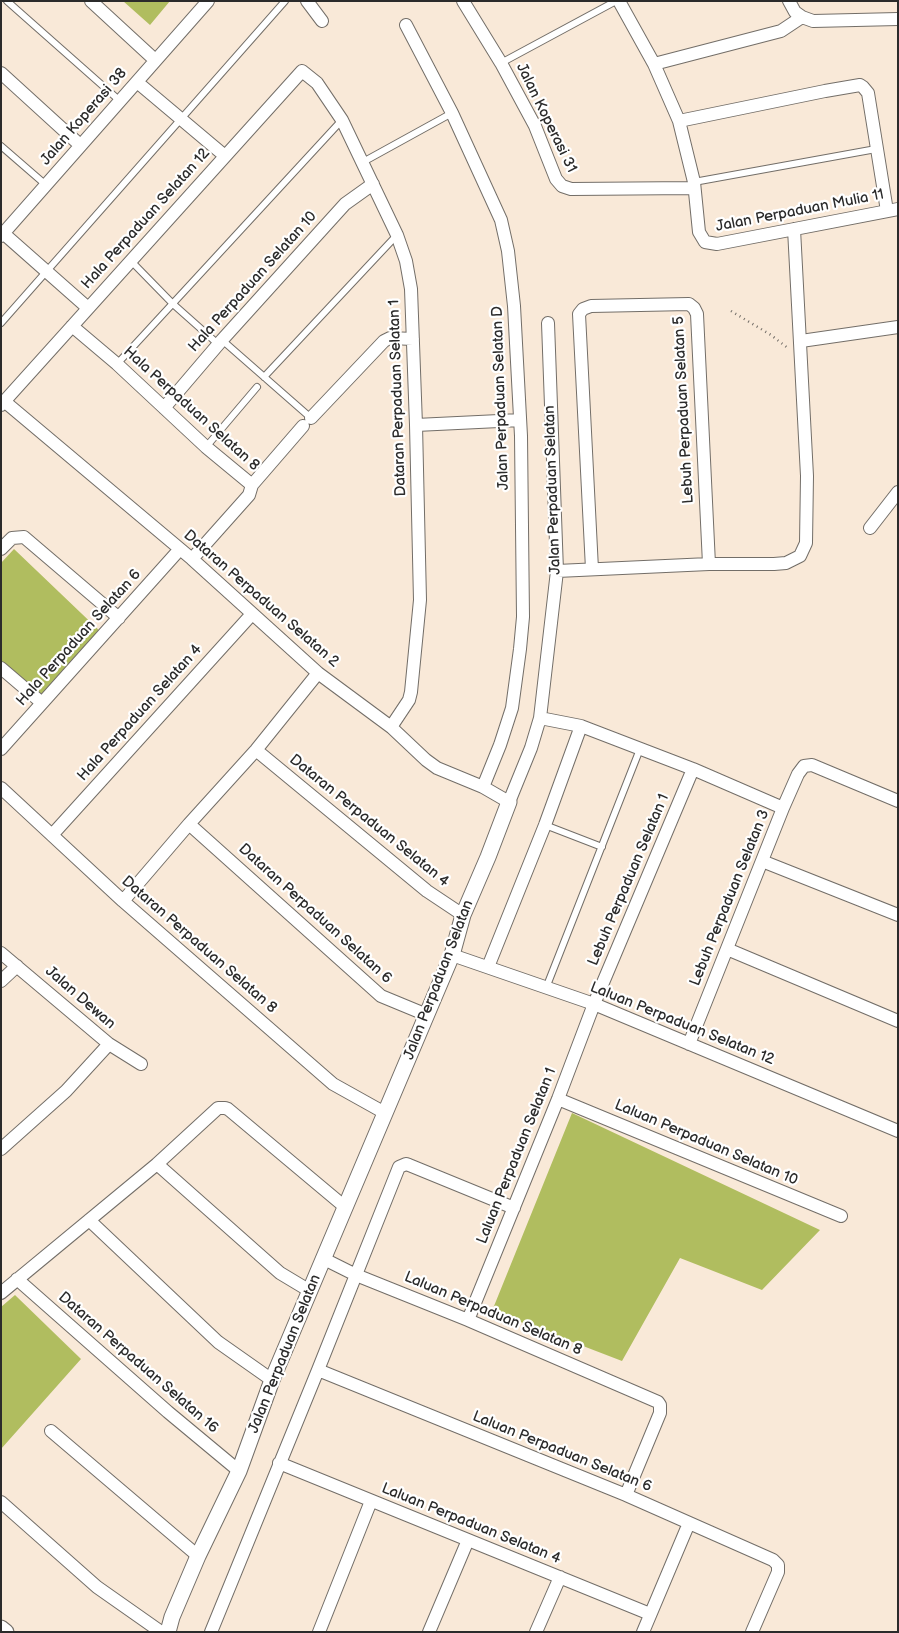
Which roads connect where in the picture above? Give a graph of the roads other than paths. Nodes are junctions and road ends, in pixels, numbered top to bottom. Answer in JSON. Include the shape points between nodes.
{"nodes":[{"id":1,"x":7,"y":1,"type":"edge"},
{"id":2,"x":91,"y":1,"type":"edge"},
{"id":3,"x":208,"y":1,"type":"edge"},
{"id":4,"x":285,"y":1,"type":"edge"},
{"id":5,"x":307,"y":1,"type":"edge"},
{"id":6,"x":463,"y":1,"type":"edge"},
{"id":7,"x":618,"y":1,"type":"edge"},
{"id":8,"x":789,"y":3,"type":"edge"},
{"id":9,"x":802,"y":17,"type":"junction"},
{"id":10,"x":898,"y":19,"type":"edge"},
{"id":11,"x":322,"y":21,"type":"dead end"},
{"id":12,"x":406,"y":25,"type":"dead end"},
{"id":13,"x":155,"y":60,"type":"junction"},
{"id":14,"x":501,"y":63,"type":"junction"},
{"id":15,"x":654,"y":64,"type":"junction"},
{"id":16,"x":1,"y":73,"type":"edge"},
{"id":17,"x":137,"y":82,"type":"junction"},
{"id":18,"x":317,"y":83,"type":"joint"},
{"id":19,"x":120,"y":100,"type":"junction"},
{"id":20,"x":452,"y":113,"type":"junction"},
{"id":21,"x":181,"y":119,"type":"junction"},
{"id":22,"x":342,"y":120,"type":"junction"},
{"id":23,"x":679,"y":122,"type":"junction"},
{"id":24,"x":80,"y":145,"type":"junction"},
{"id":25,"x":1,"y":146,"type":"edge"},
{"id":26,"x":876,"y":149,"type":"junction"},
{"id":27,"x":225,"y":156,"type":"junction"},
{"id":28,"x":362,"y":162,"type":"junction"},
{"id":29,"x":373,"y":184,"type":"junction"},
{"id":30,"x":46,"y":185,"type":"junction"},
{"id":31,"x":694,"y":185,"type":"junction"},
{"id":32,"x":892,"y":210,"type":"edge"},
{"id":33,"x":4,"y":229,"type":"edge"},
{"id":34,"x":794,"y":229,"type":"junction"},
{"id":35,"x":397,"y":235,"type":"junction"},
{"id":36,"x":131,"y":261,"type":"junction"},
{"id":37,"x":47,"y":272,"type":"junction"},
{"id":38,"x":173,"y":304,"type":"junction"},
{"id":39,"x":88,"y":308,"type":"junction"},
{"id":40,"x":1,"y":323,"type":"edge"},
{"id":41,"x":548,"y":324,"type":"dead end"},
{"id":42,"x":72,"y":326,"type":"junction"},
{"id":43,"x":898,"y":327,"type":"edge"},
{"id":44,"x":413,"y":339,"type":"junction"},
{"id":45,"x":801,"y":341,"type":"junction"},
{"id":46,"x":220,"y":342,"type":"junction"},
{"id":47,"x":117,"y":364,"type":"junction"},
{"id":48,"x":264,"y":377,"type":"junction"},
{"id":49,"x":257,"y":387,"type":"dead end"},
{"id":50,"x":3,"y":403,"type":"edge"},
{"id":51,"x":164,"y":408,"type":"junction"},
{"id":52,"x":520,"y":420,"type":"junction"},
{"id":53,"x":307,"y":422,"type":"junction"},
{"id":54,"x":416,"y":425,"type":"junction"},
{"id":55,"x":206,"y":448,"type":"junction"},
{"id":56,"x":252,"y":485,"type":"junction"},
{"id":57,"x":898,"y":492,"type":"edge"},
{"id":58,"x":870,"y":528,"type":"dead end"},
{"id":59,"x":1,"y":549,"type":"edge"},
{"id":60,"x":180,"y":549,"type":"junction"},
{"id":61,"x":192,"y":559,"type":"junction"},
{"id":62,"x":709,"y":564,"type":"junction"},
{"id":63,"x":592,"y":569,"type":"junction"},
{"id":64,"x":557,"y":570,"type":"junction"},
{"id":65,"x":252,"y":614,"type":"junction"},
{"id":66,"x":119,"y":618,"type":"junction"},
{"id":67,"x":1,"y":668,"type":"edge"},
{"id":68,"x":318,"y":673,"type":"junction"},
{"id":69,"x":42,"y":703,"type":"junction"},
{"id":70,"x":540,"y":718,"type":"junction"},
{"id":71,"x":581,"y":726,"type":"junction"},
{"id":72,"x":390,"y":727,"type":"junction"},
{"id":73,"x":640,"y":748,"type":"junction"},
{"id":74,"x":1,"y":749,"type":"edge"},
{"id":75,"x":256,"y":750,"type":"junction"},
{"id":76,"x":693,"y":769,"type":"junction"},
{"id":77,"x":483,"y":787,"type":"junction"},
{"id":78,"x":1,"y":788,"type":"edge"},
{"id":79,"x":898,"y":801,"type":"edge"},
{"id":80,"x":509,"y":802,"type":"junction"},
{"id":81,"x":783,"y":808,"type":"junction"},
{"id":82,"x":190,"y":824,"type":"junction"},
{"id":83,"x":544,"y":824,"type":"junction"},
{"id":84,"x":52,"y":834,"type":"junction"},
{"id":85,"x":602,"y":847,"type":"junction"},
{"id":86,"x":762,"y":861,"type":"junction"},
{"id":87,"x":123,"y":901,"type":"junction"},
{"id":88,"x":463,"y":915,"type":"junction"},
{"id":89,"x":898,"y":915,"type":"edge"},
{"id":90,"x":728,"y":949,"type":"junction"},
{"id":91,"x":1,"y":953,"type":"edge"},
{"id":92,"x":452,"y":955,"type":"junction"},
{"id":93,"x":17,"y":966,"type":"junction"},
{"id":94,"x":488,"y":967,"type":"junction"},
{"id":95,"x":1,"y":981,"type":"edge"},
{"id":96,"x":546,"y":988,"type":"junction"},
{"id":97,"x":594,"y":1004,"type":"junction"},
{"id":98,"x":427,"y":1015,"type":"junction"},
{"id":99,"x":898,"y":1021,"type":"edge"},
{"id":100,"x":108,"y":1044,"type":"junction"},
{"id":101,"x":689,"y":1044,"type":"junction"},
{"id":102,"x":142,"y":1064,"type":"dead end"},
{"id":103,"x":558,"y":1099,"type":"junction"},
{"id":104,"x":385,"y":1113,"type":"junction"},
{"id":105,"x":898,"y":1131,"type":"edge"},
{"id":106,"x":1,"y":1149,"type":"edge"},
{"id":107,"x":157,"y":1164,"type":"junction"},
{"id":108,"x":345,"y":1207,"type":"junction"},
{"id":109,"x":514,"y":1208,"type":"junction"},
{"id":110,"x":841,"y":1216,"type":"dead end"},
{"id":111,"x":89,"y":1220,"type":"junction"},
{"id":112,"x":324,"y":1259,"type":"junction"},
{"id":113,"x":356,"y":1275,"type":"junction"},
{"id":114,"x":17,"y":1279,"type":"junction"},
{"id":115,"x":310,"y":1291,"type":"junction"},
{"id":116,"x":1,"y":1292,"type":"edge"},
{"id":117,"x":468,"y":1320,"type":"junction"},
{"id":118,"x":318,"y":1370,"type":"junction"},
{"id":119,"x":272,"y":1380,"type":"junction"},
{"id":120,"x":51,"y":1431,"type":"dead end"},
{"id":121,"x":279,"y":1463,"type":"junction"},
{"id":122,"x":239,"y":1471,"type":"junction"},
{"id":123,"x":626,"y":1495,"type":"junction"},
{"id":124,"x":371,"y":1501,"type":"junction"},
{"id":125,"x":1,"y":1502,"type":"edge"},
{"id":126,"x":689,"y":1523,"type":"junction"},
{"id":127,"x":468,"y":1540,"type":"junction"},
{"id":128,"x":198,"y":1556,"type":"junction"},
{"id":129,"x":560,"y":1577,"type":"junction"},
{"id":130,"x":650,"y":1614,"type":"junction"},
{"id":131,"x":1,"y":1628,"type":"edge"},
{"id":132,"x":6,"y":1632,"type":"edge"},
{"id":133,"x":161,"y":1632,"type":"edge"},
{"id":134,"x":168,"y":1632,"type":"edge"},
{"id":135,"x":211,"y":1632,"type":"edge"},
{"id":136,"x":319,"y":1632,"type":"edge"},
{"id":137,"x":429,"y":1632,"type":"edge"},
{"id":138,"x":536,"y":1632,"type":"edge"},
{"id":139,"x":643,"y":1632,"type":"edge"},
{"id":140,"x":752,"y":1632,"type":"edge"}],
"edges":[{"from":1,"to":19,"type":"lane"},
{"from":2,"to":13,"type":"street"},
{"from":3,"to":13,"type":"street","name":"Jalan Koperasi 38"},
{"from":4,"to":21,"type":"lane"},
{"from":5,"to":11,"type":"street"},
{"from":6,"to":14,"type":"street","name":"Jalan Koperasi 31"},
{"from":7,"to":14,"type":"lane"},
{"from":7,"to":15,"type":"street"},
{"from":8,"to":9,"type":"street"},
{"from":9,"to":10,"type":"street","via":[[813,21]]},
{"from":9,"to":15,"type":"street","via":[[782,31]]},
{"from":12,"to":20,"type":"street","name":"Jalan Perpaduan Selatan D"},
{"from":13,"to":17,"type":"street","name":"Jalan Koperasi 38"},
{"from":14,"to":31,"type":"street","name":"Jalan Koperasi 31","via":[[562,186],[571,189]]},
{"from":15,"to":23,"type":"street"},
{"from":16,"to":24,"type":"street"},
{"from":17,"to":19,"type":"street","name":"Jalan Koperasi 38"},
{"from":17,"to":21,"type":"street"},
{"from":18,"to":22,"type":"street","name":"Dataran Perpaduan Selatan 1"},
{"from":18,"to":27,"type":"street","name":"Hala Perpaduan Selatan 12","via":[[302,70]]},
{"from":19,"to":24,"type":"street","name":"Jalan Koperasi 38"},
{"from":20,"to":28,"type":"lane"},
{"from":20,"to":52,"type":"street","name":"Jalan Perpaduan Selatan D","via":[[488,188],[505,235],[514,306]]},
{"from":21,"to":27,"type":"street"},
{"from":21,"to":37,"type":"lane"},
{"from":22,"to":28,"type":"street","name":"Dataran Perpaduan Selatan 1"},
{"from":22,"to":38,"type":"lane"},
{"from":23,"to":26,"type":"street","via":[[860,85],[868,93]]},
{"from":23,"to":31,"type":"street"},
{"from":24,"to":30,"type":"street","name":"Jalan Koperasi 38"},
{"from":25,"to":30,"type":"lane"},
{"from":26,"to":31,"type":"lane"},
{"from":26,"to":32,"type":"street"},
{"from":27,"to":36,"type":"street","name":"Hala Perpaduan Selatan 12"},
{"from":28,"to":29,"type":"street","name":"Dataran Perpaduan Selatan 1"},
{"from":29,"to":35,"type":"street","name":"Dataran Perpaduan Selatan 1"},
{"from":29,"to":46,"type":"street","name":"Hala Perpaduan Selatan 10","via":[[346,204]]},
{"from":30,"to":33,"type":"street","name":"Jalan Koperasi 38"},
{"from":31,"to":34,"type":"street","name":"Jalan Perpaduan Mulia 11","via":[[699,232],[705,242],[717,244]]},
{"from":32,"to":34,"type":"street","name":"Jalan Perpaduan Mulia 11"},
{"from":33,"to":37,"type":"street"},
{"from":34,"to":45,"type":"street"},
{"from":35,"to":44,"type":"street","name":"Dataran Perpaduan Selatan 1","via":[[411,288]]},
{"from":35,"to":48,"type":"lane"},
{"from":36,"to":38,"type":"lane"},
{"from":36,"to":39,"type":"street","name":"Hala Perpaduan Selatan 12"},
{"from":37,"to":39,"type":"street"},
{"from":37,"to":40,"type":"lane"},
{"from":38,"to":46,"type":"lane"},
{"from":38,"to":47,"type":"lane"},
{"from":39,"to":42,"type":"street","name":"Hala Perpaduan Selatan 12"},
{"from":41,"to":64,"type":"street","name":"Jalan Perpaduan Selatan"},
{"from":42,"to":47,"type":"street","name":"Hala Perpaduan Selatan 8"},
{"from":42,"to":50,"type":"street","name":"Hala Perpaduan Selatan 12"},
{"from":43,"to":45,"type":"street"},
{"from":44,"to":53,"type":"street","name":"Hala Perpaduan Selatan 8","via":[[390,338],[384,341]]},
{"from":44,"to":54,"type":"street","name":"Dataran Perpaduan Selatan 1"},
{"from":45,"to":62,"type":"street","via":[[807,476],[804,550],[800,556],[786,563]]},
{"from":46,"to":48,"type":"lane"},
{"from":46,"to":51,"type":"street","name":"Hala Perpaduan Selatan 10"},
{"from":47,"to":51,"type":"street","name":"Hala Perpaduan Selatan 8"},
{"from":48,"to":53,"type":"lane"},
{"from":49,"to":55,"type":"lane"},
{"from":50,"to":60,"type":"street","name":"Dataran Perpaduan Selatan 2"},
{"from":51,"to":55,"type":"street","name":"Hala Perpaduan Selatan 8"},
{"from":52,"to":54,"type":"street"},
{"from":52,"to":77,"type":"street","name":"Jalan Perpaduan Selatan D","via":[[523,617],[520,649],[512,708]]},
{"from":53,"to":56,"type":"street","name":"Hala Perpaduan Selatan 8"},
{"from":54,"to":72,"type":"street","name":"Dataran Perpaduan Selatan 1","via":[[420,600],[411,692]]},
{"from":55,"to":56,"type":"street","name":"Hala Perpaduan Selatan 8"},
{"from":56,"to":61,"type":"street","via":[[249,495]]},
{"from":57,"to":58,"type":"street"},
{"from":59,"to":66,"type":"street","via":[[12,538],[24,537]]},
{"from":60,"to":61,"type":"street","name":"Dataran Perpaduan Selatan 2"},
{"from":60,"to":66,"type":"street","name":"Hala Perpaduan Selatan 6"},
{"from":61,"to":65,"type":"street","name":"Dataran Perpaduan Selatan 2"},
{"from":62,"to":63,"type":"street"},
{"from":62,"to":63,"type":"street","name":"Lebuh Perpaduan Selatan 5","via":[[697,314],[689,304],[590,306],[579,314],[579,322]]},
{"from":63,"to":64,"type":"street"},
{"from":64,"to":70,"type":"street","name":"Jalan Perpaduan Selatan"},
{"from":65,"to":68,"type":"street","name":"Dataran Perpaduan Selatan 2"},
{"from":65,"to":84,"type":"street","name":"Hala Perpaduan Selatan 4"},
{"from":66,"to":69,"type":"street","name":"Hala Perpaduan Selatan 6"},
{"from":67,"to":69,"type":"street"},
{"from":68,"to":72,"type":"street","name":"Dataran Perpaduan Selatan 2"},
{"from":68,"to":75,"type":"street"},
{"from":69,"to":74,"type":"street","name":"Hala Perpaduan Selatan 6"},
{"from":70,"to":71,"type":"street"},
{"from":70,"to":80,"type":"street","name":"Jalan Perpaduan Selatan"},
{"from":71,"to":73,"type":"street"},
{"from":71,"to":83,"type":"street"},
{"from":72,"to":77,"type":"street","name":"Dataran Perpaduan Selatan 2","via":[[437,768]]},
{"from":73,"to":76,"type":"street"},
{"from":73,"to":85,"type":"lane"},
{"from":75,"to":82,"type":"street"},
{"from":75,"to":88,"type":"street","name":"Dataran Perpaduan Selatan 4","via":[[427,891]]},
{"from":76,"to":81,"type":"street"},
{"from":76,"to":97,"type":"street","name":"Lebuh Perpaduan Selatan 1"},
{"from":77,"to":80,"type":"street","name":"Dataran Perpaduan Selatan 2"},
{"from":78,"to":84,"type":"street","name":"Dataran Perpaduan Selatan 8"},
{"from":79,"to":81,"type":"street","name":"Lebuh Perpaduan Selatan 3","via":[[812,765],[804,766],[798,774]]},
{"from":80,"to":88,"type":"street","name":"Jalan Perpaduan Selatan"},
{"from":81,"to":86,"type":"street","name":"Lebuh Perpaduan Selatan 3"},
{"from":82,"to":87,"type":"street"},
{"from":82,"to":98,"type":"street","name":"Dataran Perpaduan Selatan 6","via":[[381,996]]},
{"from":83,"to":85,"type":"lane"},
{"from":83,"to":94,"type":"street"},
{"from":84,"to":87,"type":"street","name":"Dataran Perpaduan Selatan 8"},
{"from":85,"to":96,"type":"lane"},
{"from":86,"to":89,"type":"street"},
{"from":86,"to":90,"type":"street","name":"Lebuh Perpaduan Selatan 3"},
{"from":87,"to":104,"type":"street","name":"Dataran Perpaduan Selatan 8","via":[[333,1084]]},
{"from":88,"to":92,"type":"street","name":"Jalan Perpaduan Selatan"},
{"from":90,"to":99,"type":"street"},
{"from":90,"to":101,"type":"street","name":"Lebuh Perpaduan Selatan 3"},
{"from":91,"to":93,"type":"street","name":"Jalan Dewan"},
{"from":92,"to":94,"type":"street","name":"Laluan Perpaduan Selatan 12"},
{"from":92,"to":98,"type":"street","name":"Jalan Perpaduan Selatan"},
{"from":93,"to":95,"type":"street"},
{"from":93,"to":100,"type":"street","name":"Jalan Dewan"},
{"from":94,"to":96,"type":"street","name":"Laluan Perpaduan Selatan 12"},
{"from":96,"to":97,"type":"street","name":"Laluan Perpaduan Selatan 12"},
{"from":97,"to":101,"type":"street","name":"Laluan Perpaduan Selatan 12"},
{"from":97,"to":103,"type":"street","name":"Laluan Perpaduan Selatan 1"},
{"from":98,"to":104,"type":"street","name":"Jalan Perpaduan Selatan"},
{"from":100,"to":102,"type":"street","name":"Jalan Dewan"},
{"from":100,"to":106,"type":"street","via":[[66,1091]]},
{"from":101,"to":105,"type":"street","name":"Laluan Perpaduan Selatan 12"},
{"from":103,"to":109,"type":"street","name":"Laluan Perpaduan Selatan 1"},
{"from":103,"to":110,"type":"street","name":"Laluan Perpaduan Selatan 10"},
{"from":104,"to":108,"type":"street","name":"Jalan Perpaduan Selatan"},
{"from":107,"to":108,"type":"street","via":[[211,1113],[225,1108]]},
{"from":107,"to":111,"type":"street"},
{"from":107,"to":115,"type":"street","via":[[280,1273]]},
{"from":108,"to":112,"type":"street","name":"Jalan Perpaduan Selatan"},
{"from":109,"to":113,"type":"street","via":[[409,1165],[402,1165],[397,1170]]},
{"from":109,"to":117,"type":"street","name":"Laluan Perpaduan Selatan 1"},
{"from":111,"to":114,"type":"street"},
{"from":111,"to":119,"type":"street","via":[[218,1342]]},
{"from":112,"to":113,"type":"street","name":"Laluan Perpaduan Selatan 8"},
{"from":112,"to":115,"type":"street","name":"Jalan Perpaduan Selatan"},
{"from":113,"to":117,"type":"street","name":"Laluan Perpaduan Selatan 8"},
{"from":113,"to":118,"type":"street"},
{"from":114,"to":116,"type":"street"},
{"from":114,"to":122,"type":"street","name":"Dataran Perpaduan Selatan 16"},
{"from":115,"to":119,"type":"street","name":"Jalan Perpaduan Selatan"},
{"from":117,"to":123,"type":"street","name":"Laluan Perpaduan Selatan 8","via":[[660,1405],[660,1413]]},
{"from":118,"to":121,"type":"street"},
{"from":118,"to":123,"type":"street","name":"Laluan Perpaduan Selatan 6"},
{"from":119,"to":122,"type":"street","name":"Jalan Perpaduan Selatan"},
{"from":120,"to":128,"type":"street"},
{"from":121,"to":124,"type":"street","name":"Laluan Perpaduan Selatan 4"},
{"from":121,"to":135,"type":"street"},
{"from":122,"to":128,"type":"street","name":"Jalan Perpaduan Selatan"},
{"from":123,"to":126,"type":"street","name":"Laluan Perpaduan Selatan 6"},
{"from":124,"to":127,"type":"street","name":"Laluan Perpaduan Selatan 4"},
{"from":124,"to":136,"type":"street"},
{"from":125,"to":133,"type":"street","via":[[97,1587]]},
{"from":126,"to":130,"type":"street"},
{"from":126,"to":140,"type":"street","name":"Laluan Perpaduan Selatan 6","via":[[778,1565]]},
{"from":127,"to":129,"type":"street","name":"Laluan Perpaduan Selatan 4"},
{"from":127,"to":137,"type":"street"},
{"from":128,"to":134,"type":"street","name":"Jalan Perpaduan Selatan"},
{"from":129,"to":130,"type":"street","name":"Laluan Perpaduan Selatan 4"},
{"from":129,"to":138,"type":"street"},
{"from":130,"to":139,"type":"street"},
{"from":131,"to":132,"type":"street"}]}
